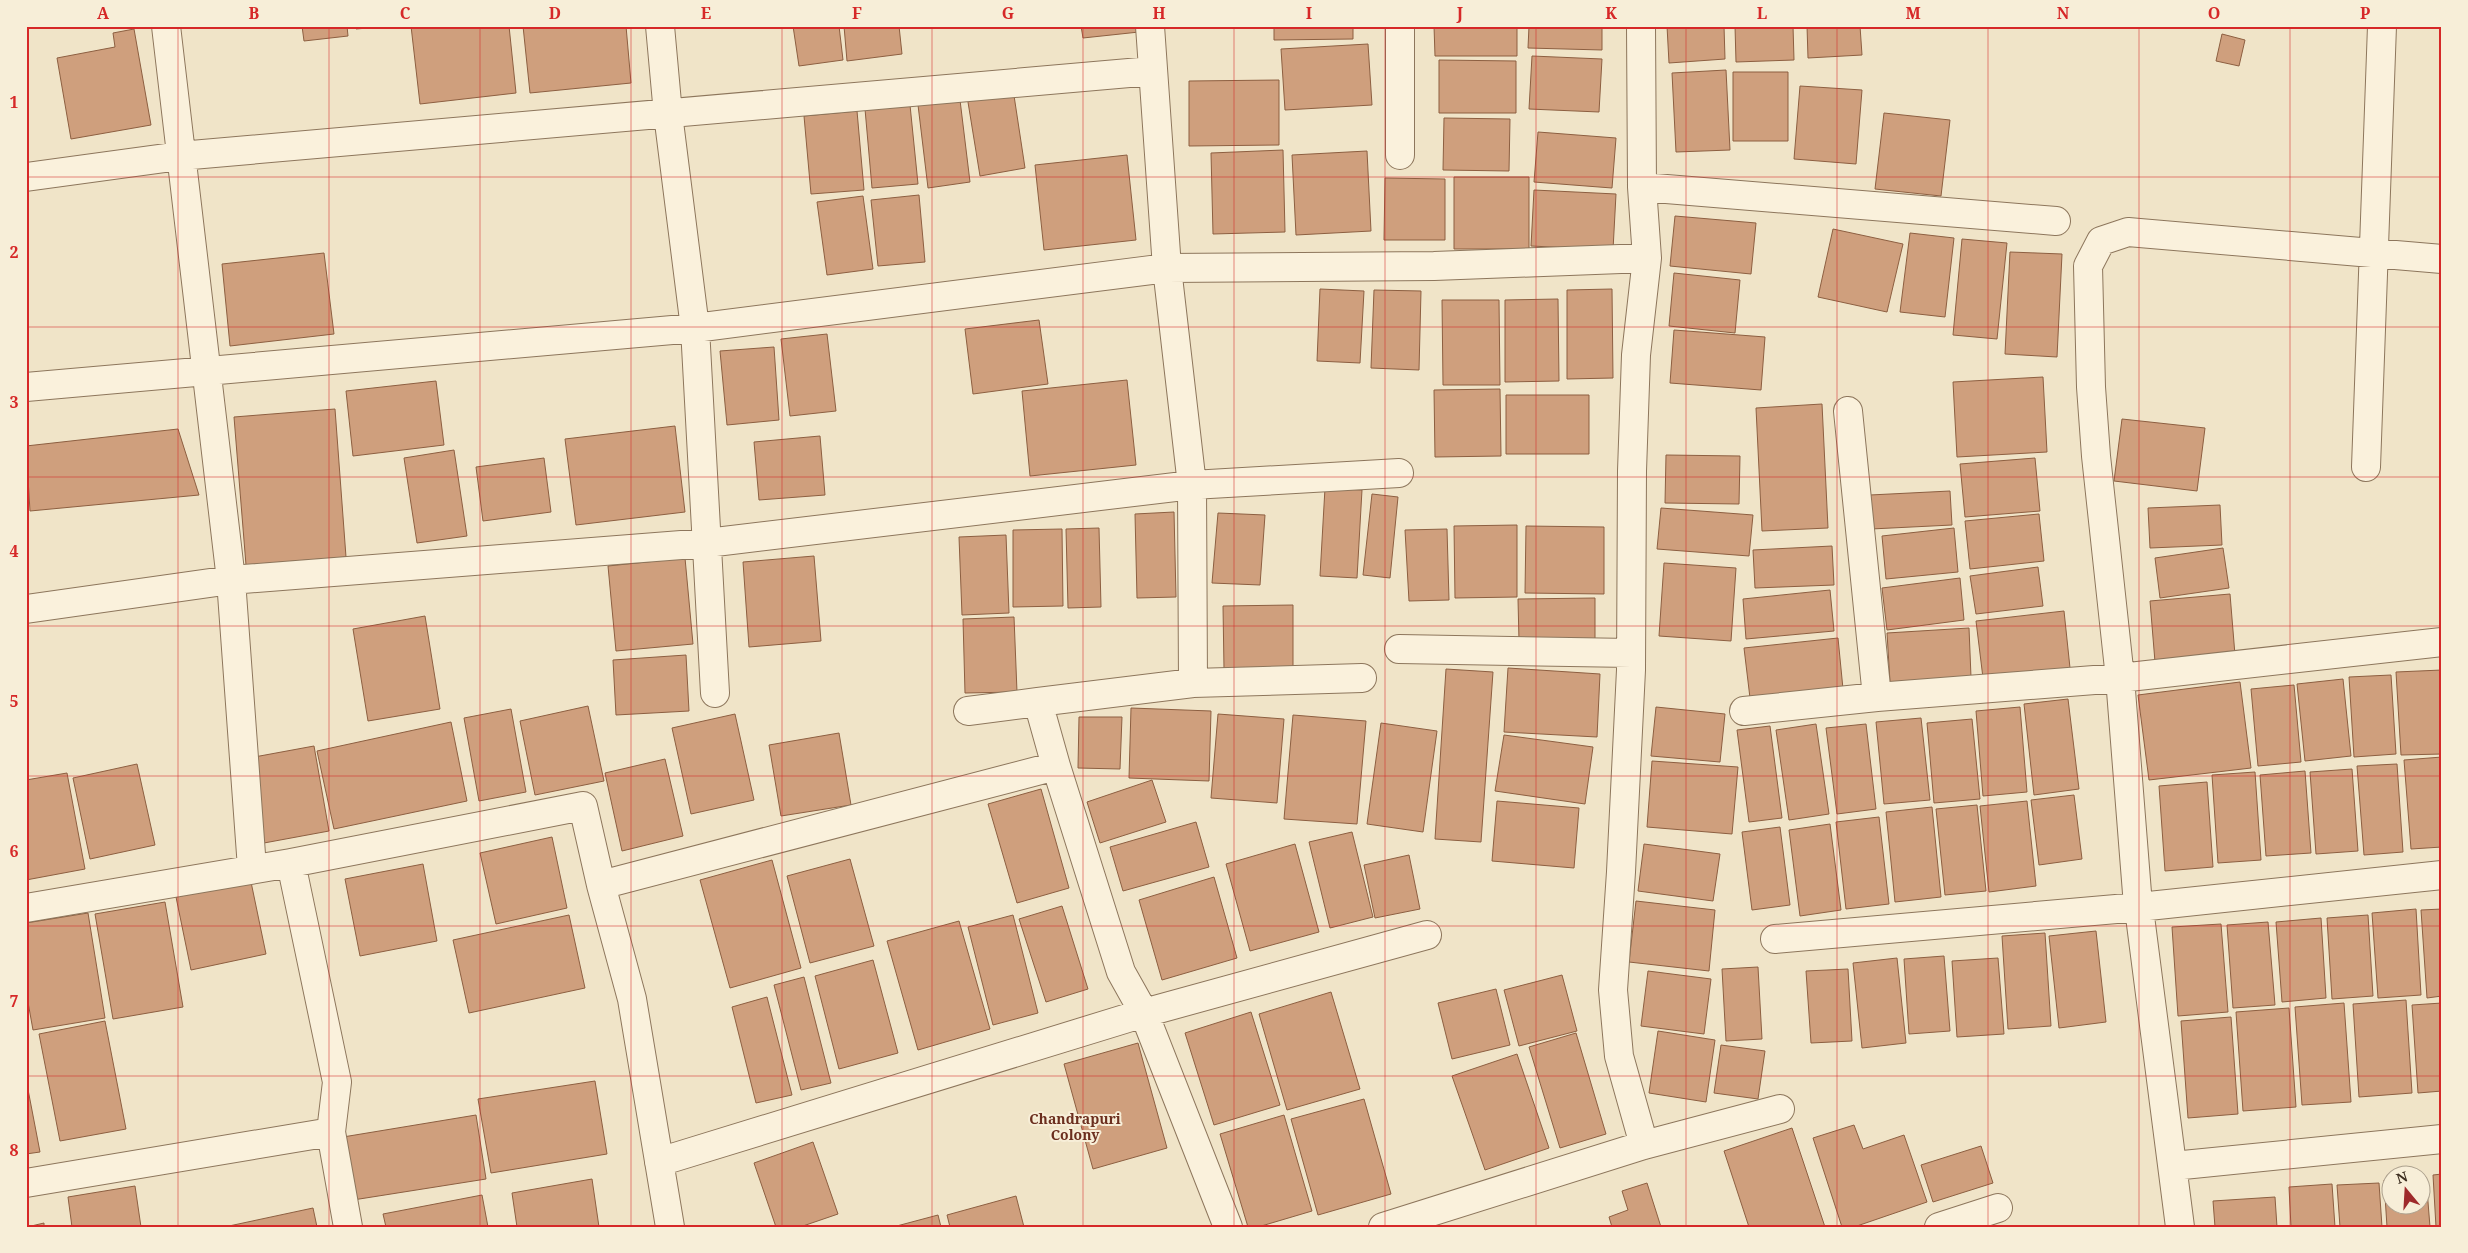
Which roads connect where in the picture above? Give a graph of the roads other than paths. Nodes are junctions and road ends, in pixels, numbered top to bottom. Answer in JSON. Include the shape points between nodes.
{"nodes":[{"id":1,"x":166,"y":26,"type":"edge"},
{"id":2,"x":660,"y":26,"type":"edge"},
{"id":3,"x":1150,"y":26,"type":"edge"},
{"id":4,"x":1400,"y":26,"type":"edge"},
{"id":5,"x":1641,"y":26,"type":"edge"},
{"id":6,"x":2382,"y":26,"type":"edge"},
{"id":7,"x":1152,"y":71,"type":"junction"},
{"id":8,"x":668,"y":114,"type":"junction"},
{"id":9,"x":1400,"y":155,"type":"dead end"},
{"id":10,"x":180,"y":156,"type":"junction"},
{"id":11,"x":26,"y":177,"type":"edge"},
{"id":12,"x":1642,"y":187,"type":"junction"},
{"id":13,"x":2056,"y":221,"type":"dead end"},
{"id":14,"x":2373,"y":255,"type":"junction"},
{"id":15,"x":1647,"y":258,"type":"junction"},
{"id":16,"x":2442,"y":259,"type":"edge"},
{"id":17,"x":1167,"y":268,"type":"junction"},
{"id":18,"x":695,"y":328,"type":"junction"},
{"id":19,"x":206,"y":370,"type":"junction"},
{"id":20,"x":26,"y":387,"type":"edge"},
{"id":21,"x":1848,"y":411,"type":"dead end"},
{"id":22,"x":2366,"y":468,"type":"dead end"},
{"id":23,"x":1399,"y":473,"type":"dead end"},
{"id":24,"x":1192,"y":486,"type":"junction"},
{"id":25,"x":707,"y":543,"type":"junction"},
{"id":26,"x":232,"y":580,"type":"junction"},
{"id":27,"x":26,"y":609,"type":"edge"},
{"id":28,"x":2442,"y":642,"type":"edge"},
{"id":29,"x":1399,"y":649,"type":"dead end"},
{"id":30,"x":1631,"y":653,"type":"junction"},
{"id":31,"x":1362,"y":678,"type":"dead end"},
{"id":32,"x":2120,"y":678,"type":"junction"},
{"id":33,"x":1193,"y":683,"type":"junction"},
{"id":34,"x":715,"y":693,"type":"dead end"},
{"id":35,"x":1878,"y":697,"type":"junction"},
{"id":36,"x":1038,"y":702,"type":"junction"},
{"id":37,"x":968,"y":711,"type":"dead end"},
{"id":38,"x":1744,"y":711,"type":"dead end"},
{"id":39,"x":1056,"y":766,"type":"junction"},
{"id":40,"x":291,"y":863,"type":"junction"},
{"id":41,"x":252,"y":868,"type":"junction"},
{"id":42,"x":2442,"y":875,"type":"edge"},
{"id":43,"x":601,"y":885,"type":"junction"},
{"id":44,"x":2139,"y":907,"type":"junction"},
{"id":45,"x":26,"y":908,"type":"edge"},
{"id":46,"x":1427,"y":936,"type":"dead end"},
{"id":47,"x":1775,"y":939,"type":"dead end"},
{"id":48,"x":1144,"y":1013,"type":"junction"},
{"id":49,"x":1780,"y":1109,"type":"dead end"},
{"id":50,"x":331,"y":1132,"type":"junction"},
{"id":51,"x":2442,"y":1139,"type":"edge"},
{"id":52,"x":1644,"y":1145,"type":"junction"},
{"id":53,"x":659,"y":1162,"type":"junction"},
{"id":54,"x":2173,"y":1166,"type":"junction"},
{"id":55,"x":26,"y":1183,"type":"edge"},
{"id":56,"x":1998,"y":1208,"type":"dead end"},
{"id":57,"x":348,"y":1227,"type":"edge"},
{"id":58,"x":670,"y":1227,"type":"edge"},
{"id":59,"x":1228,"y":1227,"type":"edge"},
{"id":60,"x":1383,"y":1227,"type":"edge"},
{"id":61,"x":1939,"y":1227,"type":"edge"},
{"id":62,"x":2180,"y":1227,"type":"edge"}],
"edges":[{"from":1,"to":10,"type":"street"},
{"from":2,"to":8,"type":"street"},
{"from":3,"to":7,"type":"street"},
{"from":4,"to":9,"type":"street"},
{"from":5,"to":12,"type":"street"},
{"from":6,"to":14,"type":"street"},
{"from":7,"to":8,"type":"street"},
{"from":7,"to":17,"type":"street"},
{"from":8,"to":10,"type":"street"},
{"from":8,"to":18,"type":"street"},
{"from":10,"to":11,"type":"street"},
{"from":10,"to":19,"type":"street"},
{"from":12,"to":13,"type":"street"},
{"from":12,"to":15,"type":"street"},
{"from":14,"to":16,"type":"street"},
{"from":14,"to":22,"type":"street"},
{"from":14,"to":32,"type":"street","via":[[2128,232],[2101,241],[2088,266],[2091,387]]},
{"from":15,"to":17,"type":"street","via":[[1434,266]]},
{"from":15,"to":30,"type":"street","via":[[1636,355]]},
{"from":17,"to":18,"type":"street"},
{"from":17,"to":24,"type":"street"},
{"from":18,"to":19,"type":"street"},
{"from":18,"to":25,"type":"street"},
{"from":19,"to":20,"type":"street"},
{"from":19,"to":26,"type":"street"},
{"from":21,"to":35,"type":"street"},
{"from":23,"to":24,"type":"street"},
{"from":24,"to":25,"type":"street"},
{"from":24,"to":33,"type":"street"},
{"from":25,"to":26,"type":"street"},
{"from":25,"to":34,"type":"street"},
{"from":26,"to":27,"type":"street"},
{"from":26,"to":41,"type":"street"},
{"from":28,"to":32,"type":"street"},
{"from":29,"to":30,"type":"street"},
{"from":30,"to":52,"type":"street","via":[[1622,872],[1613,990],[1619,1056]]},
{"from":31,"to":33,"type":"street"},
{"from":32,"to":35,"type":"street"},
{"from":32,"to":44,"type":"street"},
{"from":33,"to":36,"type":"street"},
{"from":35,"to":38,"type":"street"},
{"from":36,"to":37,"type":"street"},
{"from":36,"to":39,"type":"street"},
{"from":39,"to":43,"type":"street"},
{"from":39,"to":48,"type":"street","via":[[1121,972]]},
{"from":40,"to":41,"type":"street"},
{"from":40,"to":43,"type":"street","via":[[583,806]]},
{"from":40,"to":50,"type":"street","via":[[337,1082]]},
{"from":41,"to":45,"type":"street"},
{"from":42,"to":44,"type":"street"},
{"from":43,"to":53,"type":"street","via":[[632,999]]},
{"from":44,"to":47,"type":"street"},
{"from":44,"to":54,"type":"street"},
{"from":46,"to":48,"type":"street"},
{"from":48,"to":53,"type":"street"},
{"from":48,"to":59,"type":"street"},
{"from":49,"to":52,"type":"street"},
{"from":50,"to":55,"type":"street"},
{"from":50,"to":57,"type":"street"},
{"from":51,"to":54,"type":"street"},
{"from":52,"to":60,"type":"street"},
{"from":53,"to":58,"type":"street"},
{"from":54,"to":62,"type":"street"},
{"from":56,"to":61,"type":"street"}]}
